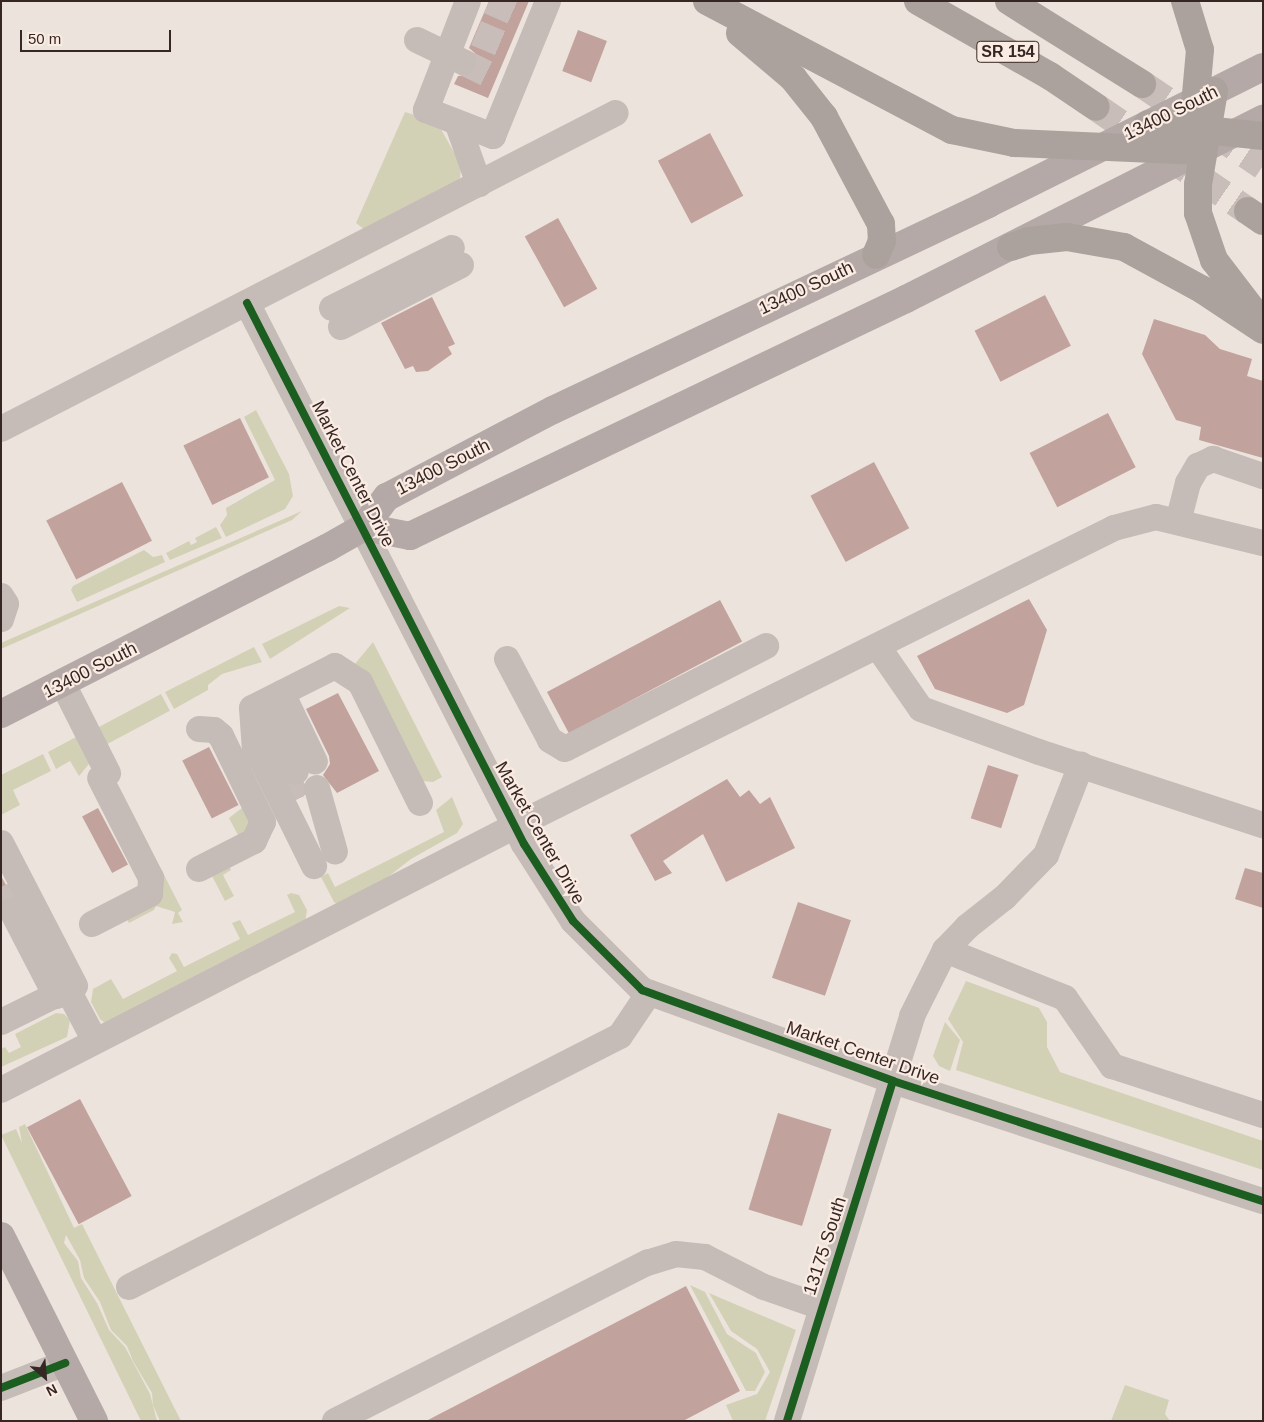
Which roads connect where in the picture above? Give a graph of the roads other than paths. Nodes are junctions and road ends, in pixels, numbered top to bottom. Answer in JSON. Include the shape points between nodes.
{"nodes":[{"id":1,"x":468,"y":1,"type":"edge"},
{"id":2,"x":700,"y":1,"type":"edge"},
{"id":3,"x":707,"y":1,"type":"edge"},
{"id":4,"x":918,"y":1,"type":"edge"},
{"id":5,"x":1009,"y":1,"type":"edge"},
{"id":6,"x":1185,"y":1,"type":"edge"},
{"id":7,"x":536,"y":13,"type":"edge"},
{"id":8,"x":417,"y":40,"type":"dead end"},
{"id":9,"x":455,"y":59,"type":"junction"},
{"id":10,"x":1263,"y":67,"type":"edge"},
{"id":11,"x":1142,"y":84,"type":"tunnel mouth"},
{"id":12,"x":1205,"y":96,"type":"junction"},
{"id":13,"x":1096,"y":107,"type":"tunnel mouth"},
{"id":14,"x":616,"y":113,"type":"dead end"},
{"id":15,"x":1263,"y":119,"type":"edge"},
{"id":16,"x":1148,"y":124,"type":"junction"},
{"id":17,"x":458,"y":125,"type":"junction"},
{"id":18,"x":1236,"y":133,"type":"junction"},
{"id":19,"x":1263,"y":136,"type":"edge"},
{"id":20,"x":1197,"y":144,"type":"junction"},
{"id":21,"x":1103,"y":147,"type":"junction"},
{"id":22,"x":479,"y":184,"type":"junction"},
{"id":23,"x":1011,"y":247,"type":"junction"},
{"id":24,"x":454,"y":252,"type":"dead end"},
{"id":25,"x":876,"y":256,"type":"junction"},
{"id":26,"x":247,"y":303,"type":"junction"},
{"id":27,"x":335,"y":313,"type":"dead end"},
{"id":28,"x":1263,"y":321,"type":"edge"},
{"id":29,"x":1263,"y":330,"type":"edge"},
{"id":30,"x":1,"y":429,"type":"edge"},
{"id":31,"x":1263,"y":476,"type":"edge"},
{"id":32,"x":1178,"y":522,"type":"junction"},
{"id":33,"x":364,"y":527,"type":"junction"},
{"id":34,"x":1263,"y":543,"type":"edge"},
{"id":35,"x":1,"y":596,"type":"edge"},
{"id":36,"x":1,"y":619,"type":"edge"},
{"id":37,"x":766,"y":646,"type":"dead end"},
{"id":38,"x":878,"y":647,"type":"junction"},
{"id":39,"x":507,"y":659,"type":"dead end"},
{"id":40,"x":63,"y":684,"type":"junction"},
{"id":41,"x":267,"y":701,"type":"junction"},
{"id":42,"x":1,"y":714,"type":"edge"},
{"id":43,"x":199,"y":729,"type":"dead end"},
{"id":44,"x":1081,"y":766,"type":"junction"},
{"id":45,"x":307,"y":780,"type":"junction"},
{"id":46,"x":420,"y":804,"type":"dead end"},
{"id":47,"x":1263,"y":825,"type":"edge"},
{"id":48,"x":515,"y":826,"type":"junction"},
{"id":49,"x":1,"y":843,"type":"edge"},
{"id":50,"x":325,"y":858,"type":"junction"},
{"id":51,"x":199,"y":869,"type":"dead end"},
{"id":52,"x":13,"y":910,"type":"tunnel mouth"},
{"id":53,"x":92,"y":924,"type":"dead end"},
{"id":54,"x":945,"y":950,"type":"junction"},
{"id":55,"x":62,"y":993,"type":"junction"},
{"id":56,"x":649,"y":993,"type":"junction"},
{"id":57,"x":1,"y":1022,"type":"edge"},
{"id":58,"x":95,"y":1041,"type":"junction"},
{"id":59,"x":893,"y":1080,"type":"junction"},
{"id":60,"x":1,"y":1090,"type":"edge"},
{"id":61,"x":1263,"y":1115,"type":"edge"},
{"id":62,"x":1263,"y":1200,"type":"edge"},
{"id":63,"x":1,"y":1236,"type":"edge"},
{"id":64,"x":129,"y":1287,"type":"dead end"},
{"id":65,"x":821,"y":1307,"type":"junction"},
{"id":66,"x":65,"y":1363,"type":"junction"},
{"id":67,"x":1,"y":1388,"type":"edge"},
{"id":68,"x":94,"y":1421,"type":"edge"},
{"id":69,"x":335,"y":1421,"type":"edge"},
{"id":70,"x":787,"y":1421,"type":"edge"}],
"edges":[{"from":1,"to":9,"type":"street","via":[[467,30]]},
{"from":2,"to":25,"type":"highway","via":[[782,67],[824,117],[881,224],[882,241]]},
{"from":3,"to":21,"type":"highway","via":[[952,130],[1014,143]]},
{"from":4,"to":13,"type":"highway","number":"SR 154","via":[[1050,76]]},
{"from":5,"to":11,"type":"highway","number":"SR 154"},
{"from":6,"to":12,"type":"highway","via":[[1200,50]]},
{"from":7,"to":17,"type":"street","via":[[505,82],[494,136]]},
{"from":8,"to":9,"type":"street"},
{"from":9,"to":17,"type":"street","via":[[426,110]]},
{"from":10,"to":12,"type":"main road","name":"13400 South"},
{"from":12,"to":16,"type":"main road","name":"13400 South"},
{"from":12,"to":20,"type":"highway"},
{"from":14,"to":22,"type":"street"},
{"from":15,"to":18,"type":"main road"},
{"from":16,"to":20,"type":"highway"},
{"from":16,"to":21,"type":"main road","name":"13400 South"},
{"from":17,"to":22,"type":"street"},
{"from":18,"to":19,"type":"highway"},
{"from":18,"to":20,"type":"highway"},
{"from":20,"to":21,"type":"highway"},
{"from":20,"to":23,"type":"main road"},
{"from":20,"to":28,"type":"highway","via":[[1197,199],[1207,245],[1236,290]]},
{"from":21,"to":25,"type":"main road","name":"13400 South"},
{"from":22,"to":26,"type":"street"},
{"from":23,"to":29,"type":"highway","via":[[1029,241],[1067,237],[1124,247],[1189,282]]},
{"from":23,"to":33,"type":"main road","via":[[410,536]]},
{"from":24,"to":27,"type":"street"},
{"from":25,"to":33,"type":"main road","name":"13400 South","via":[[670,352],[387,496]]},
{"from":26,"to":30,"type":"street"},
{"from":26,"to":33,"type":"street","name":"Market Center Drive"},
{"from":31,"to":32,"type":"street","via":[[1213,459],[1198,466],[1188,484]]},
{"from":32,"to":34,"type":"street"},
{"from":32,"to":38,"type":"street","via":[[1156,517],[1114,528]]},
{"from":33,"to":40,"type":"main road","name":"13400 South"},
{"from":33,"to":48,"type":"street","name":"Market Center Drive"},
{"from":35,"to":36,"type":"street","via":[[6,604]]},
{"from":37,"to":39,"type":"street","via":[[565,749],[550,740]]},
{"from":38,"to":44,"type":"street","via":[[920,709]]},
{"from":38,"to":48,"type":"street"},
{"from":40,"to":42,"type":"main road","name":"13400 South"},
{"from":40,"to":53,"type":"street","via":[[150,878],[150,894]]},
{"from":41,"to":45,"type":"street"},
{"from":41,"to":46,"type":"street","via":[[334,666],[360,682]]},
{"from":41,"to":50,"type":"street","via":[[254,747]]},
{"from":43,"to":51,"type":"street","via":[[214,730],[222,736],[263,822],[254,841]]},
{"from":44,"to":47,"type":"street"},
{"from":44,"to":54,"type":"street","name":"13175 South","via":[[1046,855],[1005,897],[967,927]]},
{"from":45,"to":50,"type":"street"},
{"from":45,"to":50,"type":"street","via":[[326,817]]},
{"from":48,"to":56,"type":"street","name":"Market Center Drive","via":[[573,921],[642,990]]},
{"from":48,"to":58,"type":"street"},
{"from":49,"to":55,"type":"street"},
{"from":52,"to":55,"type":"street"},
{"from":54,"to":59,"type":"street","name":"13175 South","via":[[912,1016]]},
{"from":54,"to":61,"type":"street","via":[[1065,998],[1112,1066]]},
{"from":55,"to":57,"type":"street"},
{"from":55,"to":58,"type":"street"},
{"from":56,"to":59,"type":"street","name":"Market Center Drive"},
{"from":56,"to":64,"type":"street","via":[[620,1036]]},
{"from":58,"to":60,"type":"street"},
{"from":59,"to":62,"type":"street","name":"Market Center Drive"},
{"from":59,"to":65,"type":"street","name":"13175 South"},
{"from":63,"to":66,"type":"main road"},
{"from":65,"to":69,"type":"street","via":[[764,1286],[705,1257],[676,1254],[647,1262]]},
{"from":65,"to":70,"type":"street","name":"13175 South"},
{"from":66,"to":67,"type":"street"},
{"from":66,"to":68,"type":"main road"}]}
